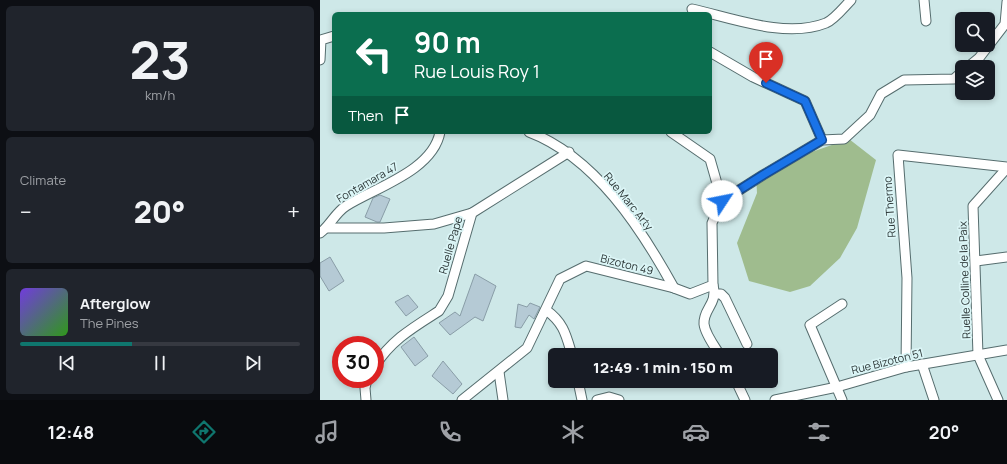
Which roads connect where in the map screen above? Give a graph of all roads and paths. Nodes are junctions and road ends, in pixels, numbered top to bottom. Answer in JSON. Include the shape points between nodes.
{"nodes":[{"id":1,"x":851,"y":0,"type":"edge"},
{"id":2,"x":924,"y":0,"type":"edge"},
{"id":3,"x":1007,"y":2,"type":"edge"},
{"id":4,"x":693,"y":8,"type":"edge"},
{"id":5,"x":708,"y":12,"type":"edge"},
{"id":6,"x":712,"y":13,"type":"edge"},
{"id":7,"x":926,"y":21,"type":"dead end"},
{"id":8,"x":1006,"y":25,"type":"edge"},
{"id":9,"x":332,"y":37,"type":"edge"},
{"id":10,"x":321,"y":40,"type":"edge"},
{"id":11,"x":712,"y":53,"type":"edge"},
{"id":12,"x":320,"y":60,"type":"edge"},
{"id":13,"x":977,"y":60,"type":"edge"},
{"id":14,"x":955,"y":78,"type":"edge"},
{"id":15,"x":440,"y":134,"type":"edge"},
{"id":16,"x":534,"y":134,"type":"edge"},
{"id":17,"x":674,"y":134,"type":"edge"},
{"id":18,"x":822,"y":140,"type":"junction"},
{"id":19,"x":569,"y":152,"type":"junction"},
{"id":20,"x":1007,"y":167,"type":"edge"},
{"id":21,"x":722,"y":201,"type":"junction"},
{"id":22,"x":472,"y":213,"type":"junction"},
{"id":23,"x":323,"y":230,"type":"edge"},
{"id":24,"x":1007,"y":257,"type":"edge"},
{"id":25,"x":976,"y":261,"type":"junction"},
{"id":26,"x":674,"y":288,"type":"junction"},
{"id":27,"x":714,"y":289,"type":"junction"},
{"id":28,"x":842,"y":304,"type":"dead end"},
{"id":29,"x":546,"y":310,"type":"junction"},
{"id":30,"x":747,"y":344,"type":"dead end"},
{"id":31,"x":570,"y":348,"type":"edge"},
{"id":32,"x":716,"y":348,"type":"edge"},
{"id":33,"x":1007,"y":350,"type":"edge"},
{"id":34,"x":384,"y":352,"type":"edge"},
{"id":35,"x":978,"y":355,"type":"junction"},
{"id":36,"x":922,"y":364,"type":"junction"},
{"id":37,"x":906,"y":367,"type":"junction"},
{"id":38,"x":499,"y":372,"type":"junction"},
{"id":39,"x":837,"y":387,"type":"junction"},
{"id":40,"x":365,"y":388,"type":"edge"},
{"id":41,"x":579,"y":388,"type":"edge"},
{"id":42,"x":739,"y":388,"type":"edge"},
{"id":43,"x":366,"y":400,"type":"edge"},
{"id":44,"x":462,"y":400,"type":"edge"},
{"id":45,"x":502,"y":400,"type":"edge"},
{"id":46,"x":582,"y":400,"type":"edge"},
{"id":47,"x":597,"y":400,"type":"edge"},
{"id":48,"x":619,"y":400,"type":"edge"},
{"id":49,"x":745,"y":400,"type":"edge"},
{"id":50,"x":775,"y":400,"type":"edge"},
{"id":51,"x":842,"y":400,"type":"edge"},
{"id":52,"x":934,"y":400,"type":"edge"},
{"id":53,"x":998,"y":400,"type":"edge"}],
"edges":[{"from":1,"to":6,"type":"street","via":[[827,22],[808,28],[768,28]]},
{"from":2,"to":7,"type":"street"},
{"from":3,"to":8,"type":"street"},
{"from":4,"to":5,"type":"street"},
{"from":8,"to":13,"type":"street"},
{"from":9,"to":10,"type":"street"},
{"from":10,"to":12,"type":"street"},
{"from":11,"to":18,"type":"street","via":[[753,77],[805,101]]},
{"from":14,"to":18,"type":"street","via":[[904,80],[881,94],[870,115],[844,139]]},
{"from":15,"to":23,"type":"street","name":"Fontamara 47","via":[[431,151],[416,166],[398,179],[345,207]]},
{"from":16,"to":19,"type":"street","name":"Rue Marc Arty"},
{"from":17,"to":21,"type":"street","via":[[710,159]]},
{"from":18,"to":21,"type":"street"},
{"from":19,"to":22,"type":"street","name":"Ruelle Pape"},
{"from":19,"to":26,"type":"street","name":"Rue Marc Arty","via":[[606,187],[652,249]]},
{"from":20,"to":25,"type":"street","name":"Ruelle Colline de la Paix","via":[[973,206]]},
{"from":20,"to":37,"type":"street","name":"Rue Thermo","via":[[898,155],[906,278]]},
{"from":21,"to":27,"type":"street","via":[[712,224]]},
{"from":22,"to":23,"type":"street","via":[[434,224]]},
{"from":22,"to":34,"type":"street","name":"Ruelle Pape","via":[[448,296],[439,311],[397,338]]},
{"from":24,"to":25,"type":"street"},
{"from":25,"to":35,"type":"street","name":"Ruelle Colline de la Paix"},
{"from":26,"to":27,"type":"street","name":"Bizoton 49","via":[[690,294]]},
{"from":26,"to":29,"type":"street","name":"Bizoton 49","via":[[586,266],[560,279]]},
{"from":27,"to":30,"type":"street","via":[[725,298]]},
{"from":27,"to":32,"type":"street","via":[[714,300],[706,313],[704,324]]},
{"from":28,"to":39,"type":"street","via":[[810,325]]},
{"from":29,"to":31,"type":"street","via":[[557,318],[564,329]]},
{"from":29,"to":38,"type":"street","name":"Bizoton 49","via":[[527,348]]},
{"from":33,"to":35,"type":"street","name":"Rue Bizoton 51"},
{"from":35,"to":36,"type":"street","name":"Rue Bizoton 51"},
{"from":35,"to":53,"type":"street","name":"Ruelle Colline de la Paix"},
{"from":36,"to":37,"type":"street","name":"Rue Bizoton 51"},
{"from":36,"to":52,"type":"street"},
{"from":37,"to":39,"type":"street","name":"Rue Bizoton 51"},
{"from":38,"to":44,"type":"street","name":"Bizoton 49"},
{"from":38,"to":45,"type":"street"},
{"from":39,"to":50,"type":"street","name":"Rue Bizoton 51"},
{"from":39,"to":51,"type":"street"},
{"from":40,"to":43,"type":"street"},
{"from":41,"to":46,"type":"street"},
{"from":42,"to":49,"type":"street"},
{"from":47,"to":48,"type":"street"}]}
